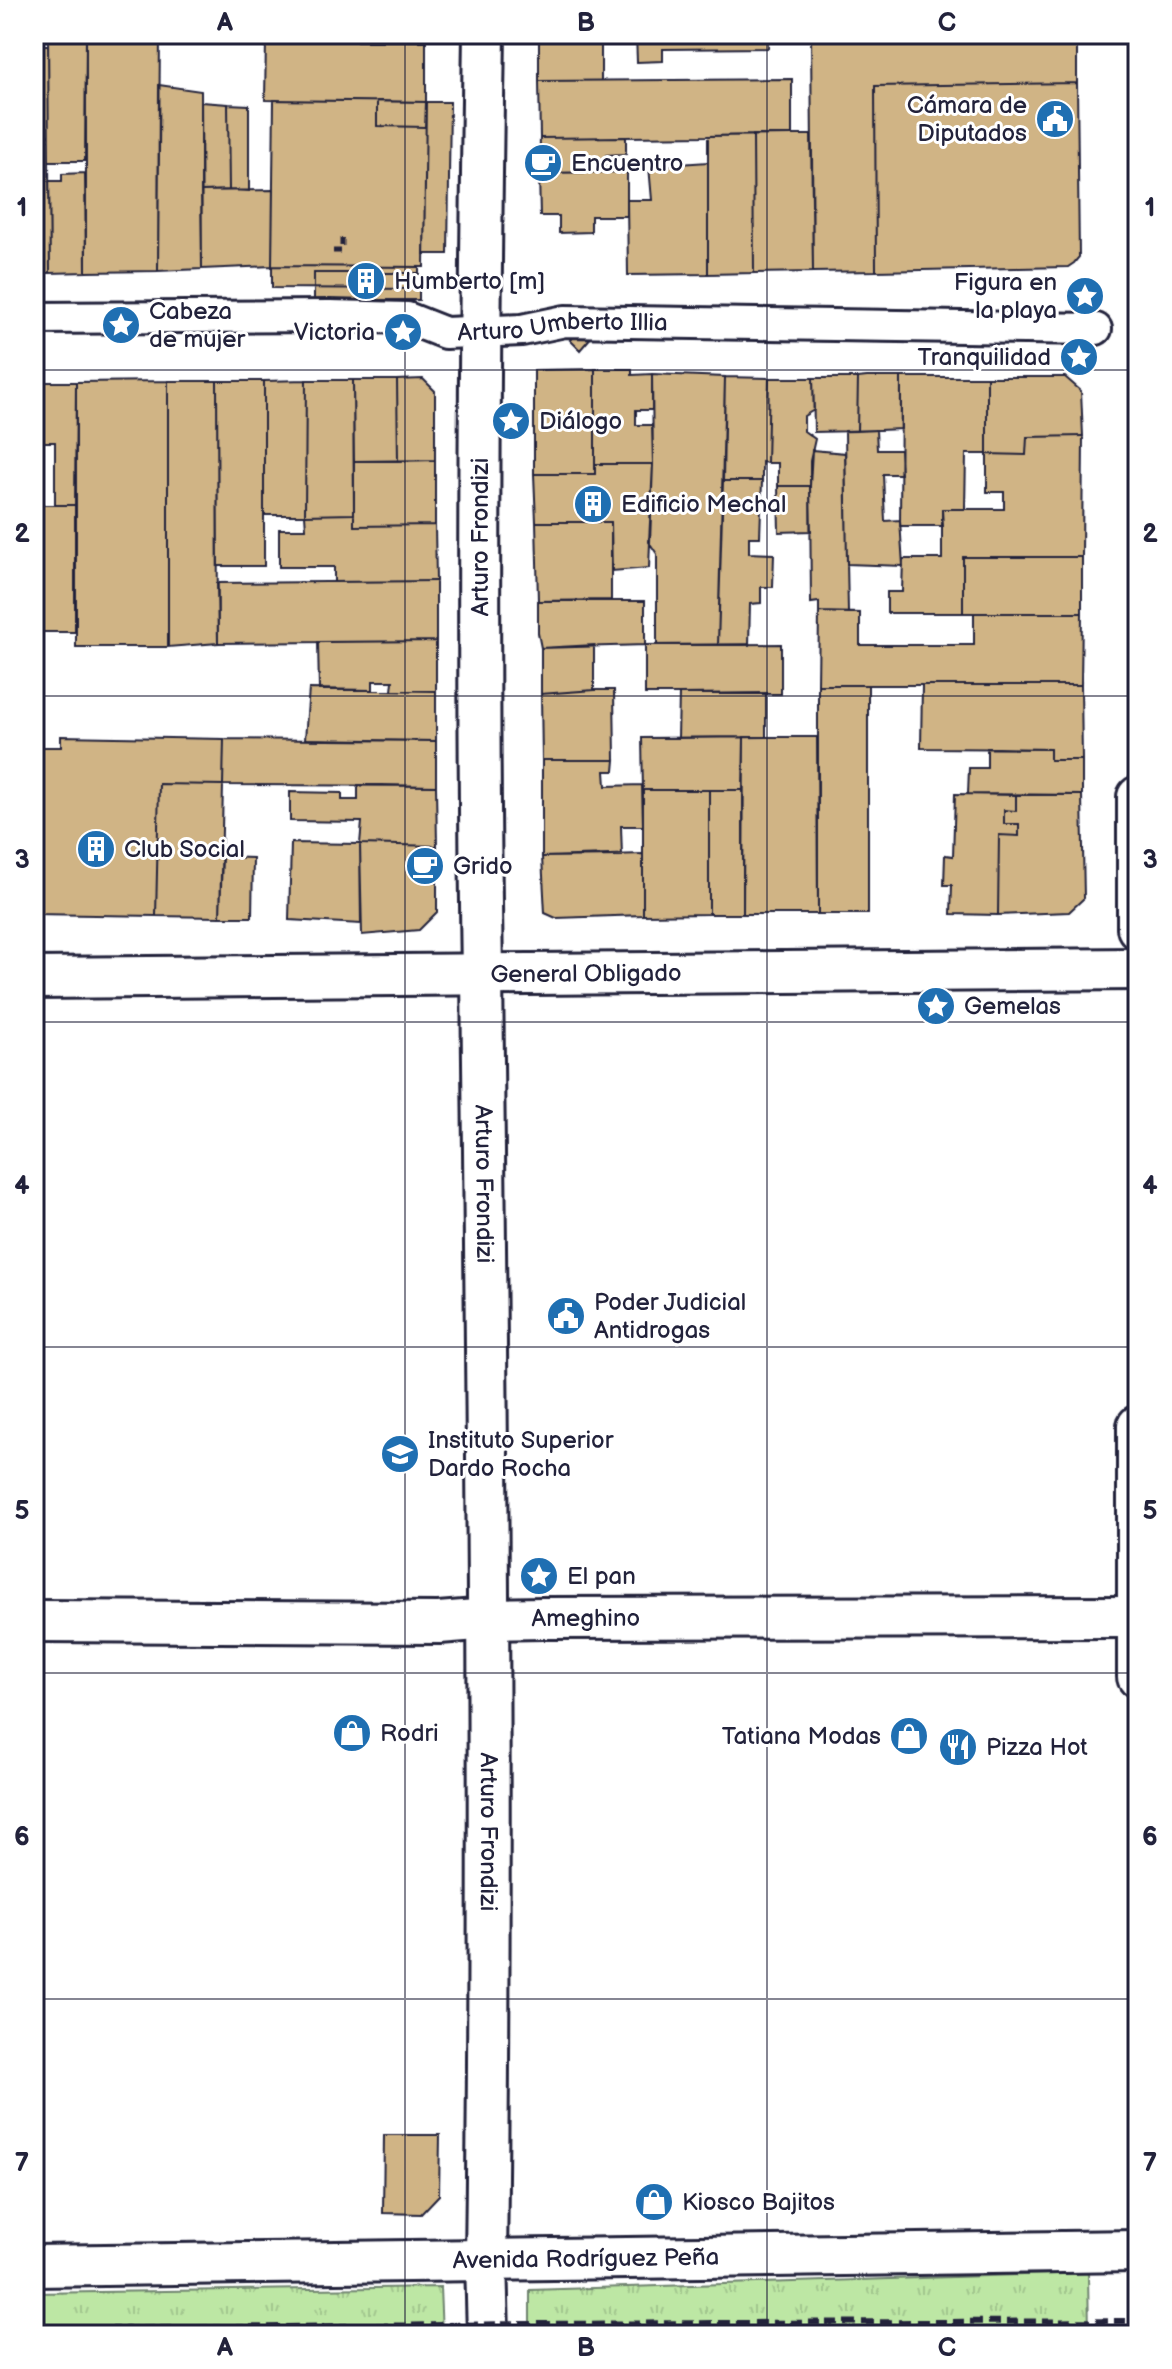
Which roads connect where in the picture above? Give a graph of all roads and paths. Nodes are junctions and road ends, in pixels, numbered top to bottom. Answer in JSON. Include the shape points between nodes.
{"nodes":[{"id":1,"x":484,"y":34,"type":"edge"},
{"id":2,"x":342,"y":235,"type":"dead end"},
{"id":3,"x":333,"y":251,"type":"dead end"},
{"id":4,"x":34,"y":318,"type":"edge"},
{"id":5,"x":1096,"y":329,"type":"dead end"},
{"id":6,"x":480,"y":332,"type":"junction"},
{"id":7,"x":1138,"y":797,"type":"edge"},
{"id":8,"x":1138,"y":928,"type":"edge"},
{"id":9,"x":1138,"y":969,"type":"edge"},
{"id":10,"x":482,"y":975,"type":"junction"},
{"id":11,"x":34,"y":978,"type":"edge"},
{"id":12,"x":1138,"y":1426,"type":"edge"},
{"id":13,"x":1138,"y":1617,"type":"edge"},
{"id":14,"x":489,"y":1619,"type":"junction"},
{"id":15,"x":34,"y":1621,"type":"edge"},
{"id":16,"x":1138,"y":1677,"type":"edge"},
{"id":17,"x":1138,"y":2251,"type":"edge"},
{"id":18,"x":486,"y":2260,"type":"junction"},
{"id":19,"x":34,"y":2266,"type":"edge"},
{"id":20,"x":488,"y":2335,"type":"edge"}],
"edges":[{"from":1,"to":6,"type":"street","name":"Arturo Frondizi"},
{"from":2,"to":3,"type":"path","via":[[342,251]]},
{"from":4,"to":6,"type":"street","name":"Arturo Umberto Illia","via":[[407,318],[445,333]]},
{"from":5,"to":6,"type":"street","name":"Arturo Umberto Illia","via":[[565,321]]},
{"from":6,"to":10,"type":"street","name":"Arturo Frondizi"},
{"from":7,"to":8,"type":"street"},
{"from":9,"to":10,"type":"street","name":"General Obligado"},
{"from":10,"to":11,"type":"street","name":"General Obligado"},
{"from":10,"to":14,"type":"street","name":"Arturo Frondizi"},
{"from":12,"to":13,"type":"street"},
{"from":13,"to":14,"type":"street","name":"Ameghino"},
{"from":13,"to":16,"type":"street"},
{"from":14,"to":15,"type":"street","name":"Ameghino"},
{"from":14,"to":18,"type":"street","name":"Arturo Frondizi"},
{"from":17,"to":18,"type":"street","name":"Avenida Rodríguez Peña"},
{"from":18,"to":19,"type":"street","name":"Avenida Rodríguez Peña"},
{"from":18,"to":20,"type":"street","name":"Arturo Frondizi"}]}
